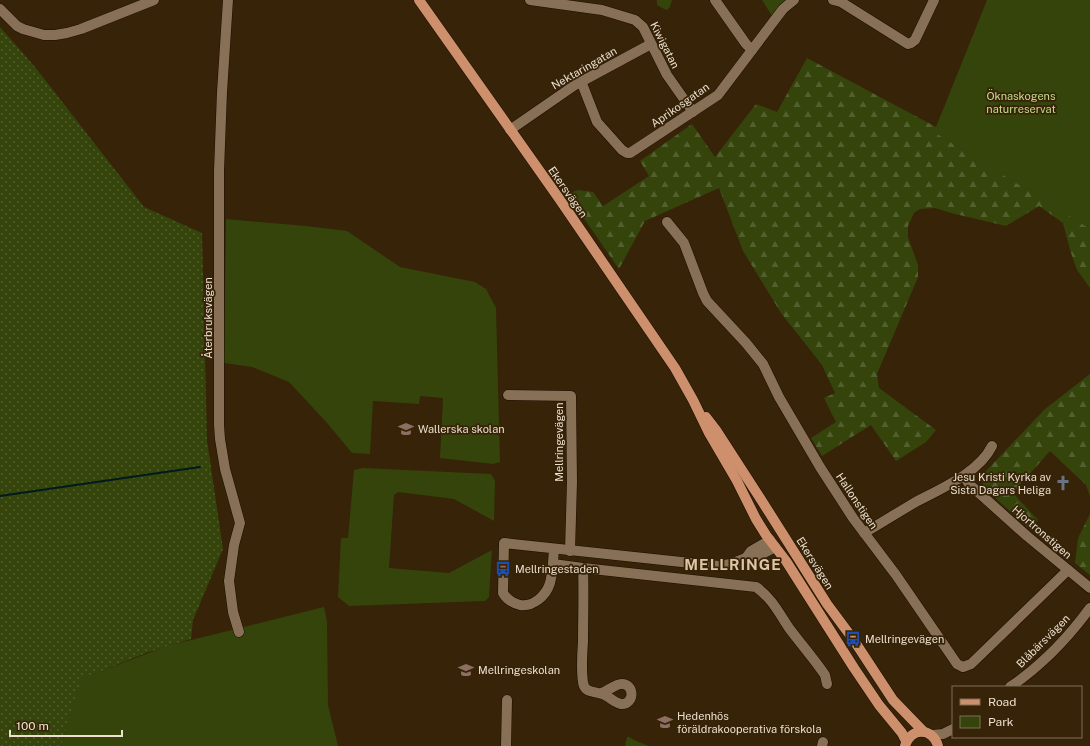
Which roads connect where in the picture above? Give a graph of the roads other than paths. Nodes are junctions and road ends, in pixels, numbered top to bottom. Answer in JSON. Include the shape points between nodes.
{"nodes":[{"id":1,"x":154,"y":0,"type":"edge"},
{"id":2,"x":228,"y":0,"type":"edge"},
{"id":3,"x":419,"y":0,"type":"edge"},
{"id":4,"x":530,"y":0,"type":"edge"},
{"id":5,"x":715,"y":0,"type":"edge"},
{"id":6,"x":794,"y":0,"type":"edge"},
{"id":7,"x":833,"y":0,"type":"edge"},
{"id":8,"x":934,"y":0,"type":"edge"},
{"id":9,"x":603,"y":5,"type":"edge"},
{"id":10,"x":0,"y":9,"type":"edge"},
{"id":11,"x":651,"y":44,"type":"junction"},
{"id":12,"x":752,"y":50,"type":"junction"},
{"id":13,"x":581,"y":81,"type":"junction"},
{"id":14,"x":693,"y":112,"type":"junction"},
{"id":15,"x":510,"y":130,"type":"junction"},
{"id":16,"x":667,"y":222,"type":"dead end"},
{"id":17,"x":508,"y":395,"type":"dead end"},
{"id":18,"x":693,"y":400,"type":"junction"},
{"id":19,"x":992,"y":446,"type":"dead end"},
{"id":20,"x":964,"y":476,"type":"junction"},
{"id":21,"x":864,"y":533,"type":"junction"},
{"id":22,"x":784,"y":536,"type":"junction"},
{"id":23,"x":772,"y":543,"type":"junction"},
{"id":24,"x":554,"y":549,"type":"junction"},
{"id":25,"x":570,"y":551,"type":"junction"},
{"id":26,"x":553,"y":564,"type":"junction"},
{"id":27,"x":583,"y":568,"type":"junction"},
{"id":28,"x":1068,"y":570,"type":"junction"},
{"id":29,"x":1090,"y":588,"type":"edge"},
{"id":30,"x":1090,"y":608,"type":"edge"},
{"id":31,"x":239,"y":632,"type":"dead end"},
{"id":32,"x":827,"y":684,"type":"dead end"},
{"id":33,"x":1011,"y":686,"type":"edge"},
{"id":34,"x":602,"y":694,"type":"dead end"},
{"id":35,"x":507,"y":700,"type":"dead end"},
{"id":36,"x":952,"y":730,"type":"edge"},
{"id":37,"x":928,"y":734,"type":"junction"},
{"id":38,"x":905,"y":744,"type":"edge"},
{"id":39,"x":506,"y":746,"type":"edge"},
{"id":40,"x":938,"y":746,"type":"edge"},
{"id":41,"x":942,"y":746,"type":"edge"}],
"edges":[{"from":1,"to":10,"type":"street","via":[[81,29],[54,35],[17,26]]},
{"from":2,"to":31,"type":"street","name":"Återbruksvägen","via":[[219,171],[220,439],[225,469],[240,523],[229,582]]},
{"from":3,"to":15,"type":"main road","name":"Ekersvägen"},
{"from":4,"to":9,"type":"street","name":"Kiwigatan"},
{"from":5,"to":12,"type":"street"},
{"from":6,"to":12,"type":"street","name":"Aprikosgatan","via":[[783,9]]},
{"from":7,"to":8,"type":"street","via":[[841,2],[908,44],[915,40]]},
{"from":9,"to":11,"type":"street","name":"Kiwigatan","via":[[638,22]]},
{"from":11,"to":13,"type":"street","name":"Nektaringatan"},
{"from":11,"to":14,"type":"street","name":"Kiwigatan","via":[[668,78]]},
{"from":12,"to":14,"type":"street","name":"Aprikosgatan","via":[[718,95]]},
{"from":13,"to":14,"type":"street","name":"Aprikosgatan","via":[[599,125],[627,153]]},
{"from":13,"to":15,"type":"street","name":"Nektaringatan"},
{"from":15,"to":18,"type":"main road","name":"Ekersvägen","via":[[674,368]]},
{"from":16,"to":21,"type":"street","name":"Hallonstigen","via":[[684,244],[708,301],[763,364],[820,467]]},
{"from":17,"to":25,"type":"street","name":"Mellringevägen","via":[[571,396]]},
{"from":18,"to":22,"type":"main road","name":"Ekersvägen","via":[[716,430]]},
{"from":18,"to":23,"type":"main road","name":"Ekersvägen","via":[[756,519]]},
{"from":19,"to":20,"type":"street","via":[[989,453]]},
{"from":20,"to":21,"type":"street"},
{"from":20,"to":28,"type":"street","name":"Hjortronstigen","via":[[969,484]]},
{"from":21,"to":28,"type":"street","name":"Hallonstigen","via":[[896,575],[956,664],[963,667],[971,664]]},
{"from":22,"to":23,"type":"main road"},
{"from":22,"to":37,"type":"main road","name":"Ekersvägen","via":[[893,700]]},
{"from":23,"to":25,"type":"street","via":[[754,558],[719,566]]},
{"from":23,"to":38,"type":"main road","name":"Ekersvägen","via":[[799,580],[878,705],[902,733]]},
{"from":24,"to":25,"type":"street"},
{"from":24,"to":26,"type":"street"},
{"from":24,"to":26,"type":"street","via":[[504,543],[503,593],[506,599],[526,606],[536,602],[550,584]]},
{"from":26,"to":27,"type":"street"},
{"from":27,"to":32,"type":"street","via":[[756,587],[773,603],[826,675]]},
{"from":27,"to":34,"type":"street","via":[[583,685],[586,690]]},
{"from":28,"to":29,"type":"street","name":"Hjortronstigen"},
{"from":30,"to":33,"type":"street","name":"Blåbärsvägen","via":[[1045,659]]},
{"from":35,"to":39,"type":"street"},
{"from":36,"to":37,"type":"street","via":[[938,735]]},
{"from":36,"to":41,"type":"street"},
{"from":37,"to":38,"type":"main road","via":[[916,732]]},
{"from":37,"to":40,"type":"main road","name":"Ekersvägen","via":[[935,739]]}]}
